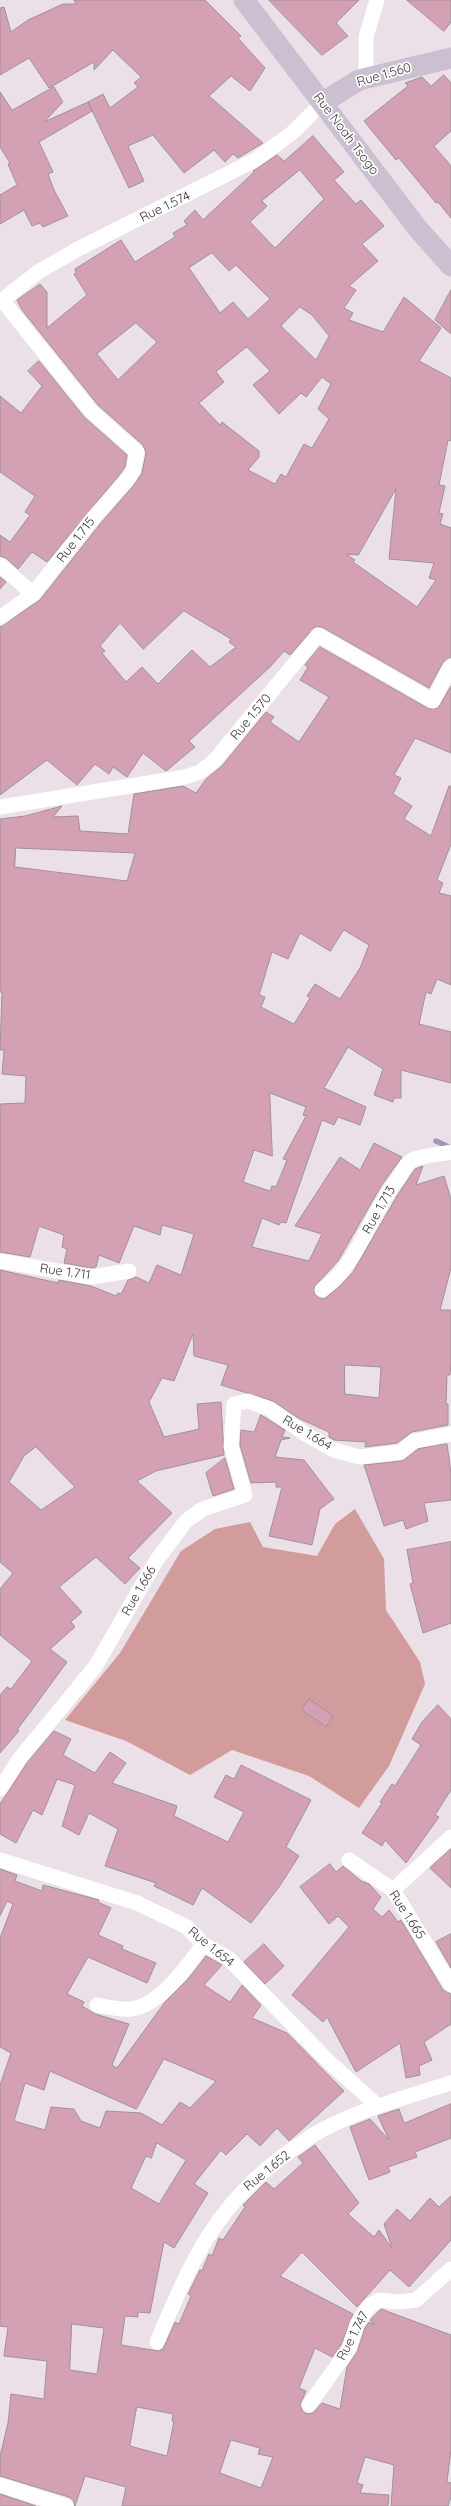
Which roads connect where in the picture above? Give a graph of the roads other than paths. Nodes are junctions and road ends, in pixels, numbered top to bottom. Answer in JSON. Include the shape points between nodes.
{"nodes":[{"id":1,"x":244,"y":0,"type":"edge"},
{"id":2,"x":376,"y":0,"type":"edge"},
{"id":3,"x":451,"y":58,"type":"edge"},
{"id":4,"x":366,"y":78,"type":"junction"},
{"id":5,"x":322,"y":103,"type":"junction"},
{"id":6,"x":451,"y":266,"type":"edge"},
{"id":7,"x":1,"y":301,"type":"edge"},
{"id":8,"x":0,"y":565,"type":"edge"},
{"id":9,"x":33,"y":594,"type":"junction"},
{"id":10,"x":0,"y":618,"type":"edge"},
{"id":11,"x":451,"y":666,"type":"edge"},
{"id":12,"x":0,"y":807,"type":"edge"},
{"id":13,"x":451,"y":1152,"type":"edge"},
{"id":14,"x":0,"y":1261,"type":"edge"},
{"id":15,"x":129,"y":1271,"type":"dead end"},
{"id":16,"x":322,"y":1290,"type":"dead end"},
{"id":17,"x":234,"y":1404,"type":"joint"},
{"id":18,"x":451,"y":1434,"type":"edge"},
{"id":19,"x":0,"y":1789,"type":"edge"},
{"id":20,"x":451,"y":1837,"type":"edge"},
{"id":21,"x":0,"y":1860,"type":"edge"},
{"id":22,"x":349,"y":1860,"type":"dead end"},
{"id":23,"x":393,"y":1890,"type":"junction"},
{"id":24,"x":203,"y":1944,"type":"junction"},
{"id":25,"x":451,"y":1985,"type":"edge"},
{"id":26,"x":97,"y":2005,"type":"dead end"},
{"id":27,"x":451,"y":2083,"type":"edge"},
{"id":28,"x":378,"y":2106,"type":"junction"},
{"id":29,"x":451,"y":2269,"type":"edge"},
{"id":30,"x":157,"y":2342,"type":"dead end"},
{"id":31,"x":309,"y":2405,"type":"dead end"},
{"id":32,"x":0,"y":2485,"type":"edge"},
{"id":33,"x":66,"y":2506,"type":"edge"}],
"edges":[{"from":1,"to":5,"type":"main road","name":"Rue Noah Tsogo"},
{"from":2,"to":4,"type":"street","via":[[366,37]]},
{"from":3,"to":4,"type":"main road","name":"Rue 1.560"},
{"from":4,"to":5,"type":"main road","name":"Rue 1.560"},
{"from":5,"to":6,"type":"main road","name":"Rue Noah Tsogo","via":[[418,230]]},
{"from":5,"to":7,"type":"street","name":"Rue 1.574","via":[[292,133],[255,160],[78,249],[38,272]]},
{"from":7,"to":9,"type":"street","name":"Rue 1.715","via":[[91,411],[137,452],[133,471],[127,480]]},
{"from":8,"to":9,"type":"street"},
{"from":9,"to":10,"type":"street","name":"Rue 1.715"},
{"from":11,"to":12,"type":"street","name":"Rue 1.570","via":[[433,701],[318,635],[220,754],[200,772],[185,777]]},
{"from":13,"to":16,"type":"street","name":"Rue 1.713","via":[[412,1160],[388,1190],[362,1241],[336,1280]]},
{"from":14,"to":15,"type":"street","name":"Rue 1.711","via":[[91,1277]]},
{"from":17,"to":18,"type":"street","name":"Rue 1.664","via":[[248,1401],[270,1408],[307,1435],[334,1450],[359,1457],[400,1452],[414,1441]]},
{"from":17,"to":19,"type":"street","name":"Rue 1.666","via":[[231,1446],[245,1495],[203,1509],[186,1520],[156,1561],[95,1667],[20,1758]]},
{"from":20,"to":23,"type":"street"},
{"from":21,"to":24,"type":"street","name":"Rue 1.654","via":[[137,1903],[187,1927]]},
{"from":22,"to":23,"type":"street","name":"Rue 1.665"},
{"from":23,"to":25,"type":"street","name":"Rue 1.665"},
{"from":24,"to":26,"type":"street","via":[[189,1965],[152,2000],[130,2009]]},
{"from":24,"to":28,"type":"street","name":"Rue 1.654","via":[[228,1958],[330,2063]]},
{"from":27,"to":28,"type":"street","name":"Rue 1.652"},
{"from":28,"to":30,"type":"street","name":"Rue 1.652","via":[[319,2131],[274,2163],[232,2201],[192,2264]]},
{"from":29,"to":31,"type":"street","name":"Rue 1.747","via":[[416,2300],[379,2300],[369,2306],[358,2324],[349,2349]]},
{"from":32,"to":33,"type":"street"}]}
